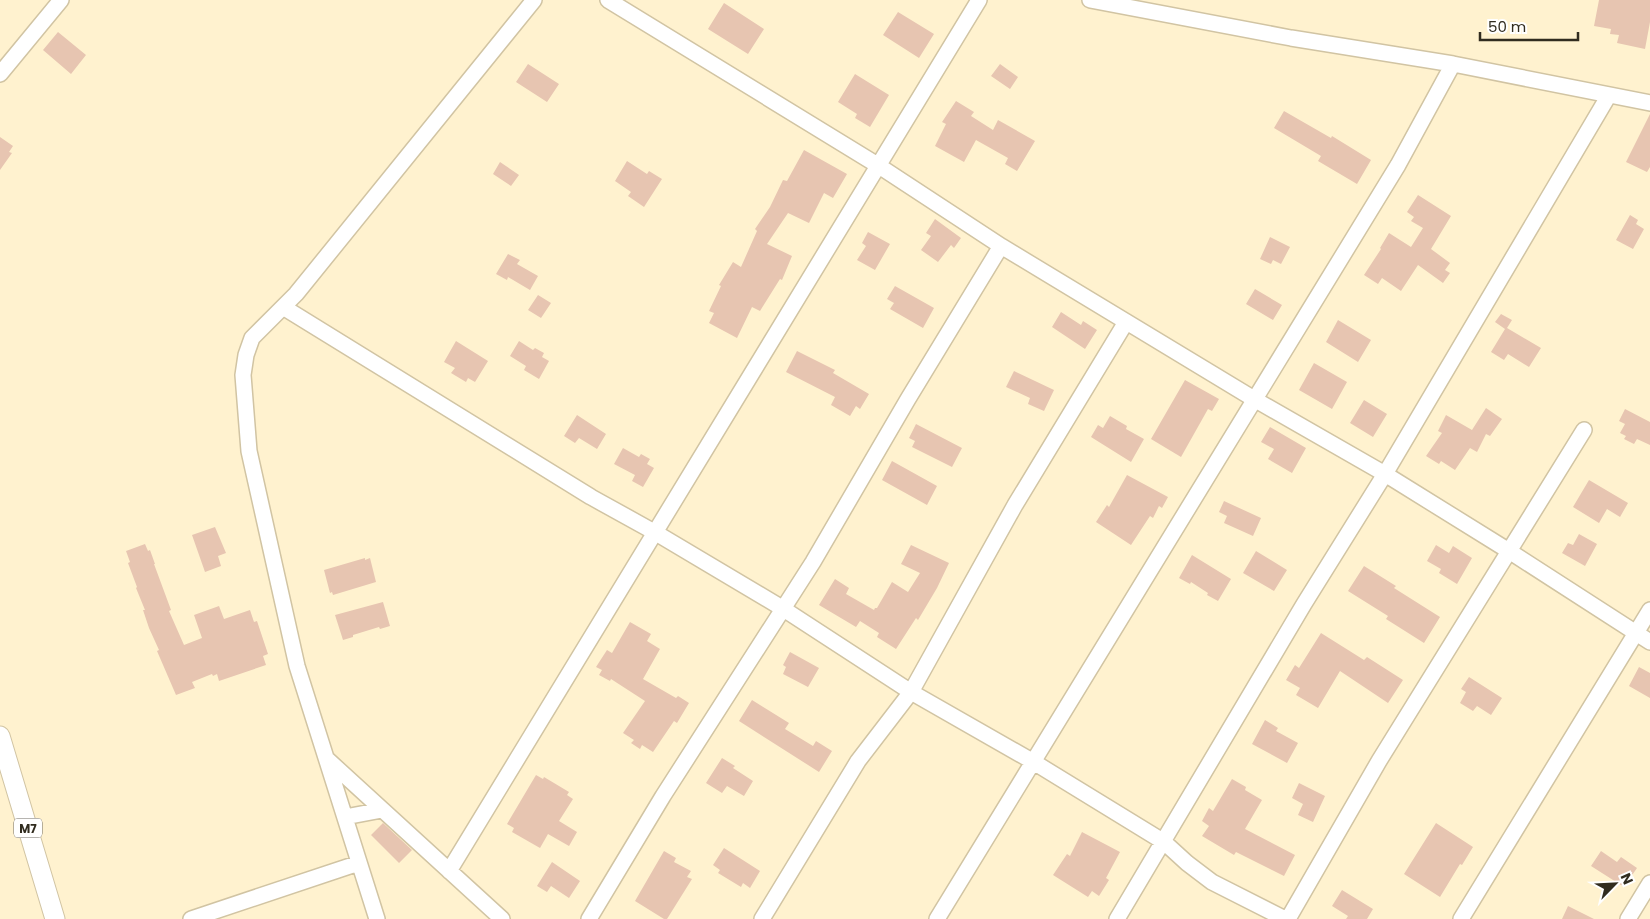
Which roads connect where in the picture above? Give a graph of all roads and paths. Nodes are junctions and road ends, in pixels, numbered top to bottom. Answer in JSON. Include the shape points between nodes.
{"nodes":[{"id":1,"x":61,"y":0,"type":"edge"},
{"id":2,"x":534,"y":0,"type":"edge"},
{"id":3,"x":608,"y":0,"type":"edge"},
{"id":4,"x":979,"y":0,"type":"edge"},
{"id":5,"x":1090,"y":0,"type":"edge"},
{"id":6,"x":1453,"y":64,"type":"junction"},
{"id":7,"x":0,"y":74,"type":"edge"},
{"id":8,"x":1609,"y":95,"type":"junction"},
{"id":9,"x":1650,"y":103,"type":"edge"},
{"id":10,"x":879,"y":166,"type":"junction"},
{"id":11,"x":1001,"y":246,"type":"junction"},
{"id":12,"x":283,"y":307,"type":"junction"},
{"id":13,"x":1126,"y":322,"type":"junction"},
{"id":14,"x":1254,"y":399,"type":"junction"},
{"id":15,"x":1584,"y":430,"type":"dead end"},
{"id":16,"x":1385,"y":474,"type":"junction"},
{"id":17,"x":656,"y":533,"type":"junction"},
{"id":18,"x":1509,"y":551,"type":"junction"},
{"id":19,"x":782,"y":608,"type":"junction"},
{"id":20,"x":1650,"y":610,"type":"edge"},
{"id":21,"x":1636,"y":633,"type":"junction"},
{"id":22,"x":1650,"y":642,"type":"edge"},
{"id":23,"x":911,"y":692,"type":"junction"},
{"id":24,"x":0,"y":736,"type":"edge"},
{"id":25,"x":327,"y":759,"type":"junction"},
{"id":26,"x":1032,"y":761,"type":"junction"},
{"id":27,"x":382,"y":810,"type":"junction"},
{"id":28,"x":345,"y":817,"type":"junction"},
{"id":29,"x":1164,"y":842,"type":"junction"},
{"id":30,"x":359,"y":863,"type":"junction"},
{"id":31,"x":449,"y":871,"type":"junction"},
{"id":32,"x":1650,"y":883,"type":"edge"},
{"id":33,"x":55,"y":919,"type":"edge"},
{"id":34,"x":191,"y":919,"type":"edge"},
{"id":35,"x":377,"y":919,"type":"edge"},
{"id":36,"x":502,"y":919,"type":"edge"},
{"id":37,"x":589,"y":919,"type":"edge"},
{"id":38,"x":762,"y":919,"type":"edge"},
{"id":39,"x":937,"y":919,"type":"edge"},
{"id":40,"x":1117,"y":919,"type":"edge"},
{"id":41,"x":1286,"y":919,"type":"edge"},
{"id":42,"x":1461,"y":919,"type":"edge"},
{"id":43,"x":1628,"y":919,"type":"edge"}],
"edges":[{"from":1,"to":7,"type":"street"},
{"from":2,"to":12,"type":"street"},
{"from":3,"to":10,"type":"street"},
{"from":4,"to":10,"type":"street"},
{"from":5,"to":6,"type":"street","via":[[1291,38]]},
{"from":6,"to":8,"type":"street"},
{"from":6,"to":14,"type":"street","via":[[1398,165]]},
{"from":8,"to":9,"type":"street"},
{"from":8,"to":16,"type":"street"},
{"from":10,"to":11,"type":"street"},
{"from":10,"to":17,"type":"street"},
{"from":11,"to":13,"type":"street"},
{"from":11,"to":19,"type":"street","via":[[813,562]]},
{"from":12,"to":17,"type":"street","via":[[591,497]]},
{"from":12,"to":25,"type":"street","via":[[252,338],[246,355],[244,375],[249,451],[297,666]]},
{"from":13,"to":14,"type":"street"},
{"from":13,"to":23,"type":"street","via":[[1015,505]]},
{"from":14,"to":16,"type":"street"},
{"from":14,"to":26,"type":"street"},
{"from":15,"to":18,"type":"street"},
{"from":16,"to":18,"type":"street"},
{"from":16,"to":29,"type":"street","via":[[1304,604]]},
{"from":17,"to":19,"type":"street"},
{"from":17,"to":31,"type":"street"},
{"from":18,"to":21,"type":"street"},
{"from":18,"to":41,"type":"street"},
{"from":19,"to":23,"type":"street"},
{"from":19,"to":37,"type":"street","via":[[662,796]]},
{"from":20,"to":21,"type":"street"},
{"from":21,"to":22,"type":"street"},
{"from":21,"to":42,"type":"street"},
{"from":23,"to":26,"type":"street"},
{"from":23,"to":38,"type":"street","via":[[858,761]]},
{"from":24,"to":33,"type":"main road","number":"M7"},
{"from":25,"to":27,"type":"street"},
{"from":25,"to":28,"type":"street"},
{"from":26,"to":29,"type":"street"},
{"from":26,"to":39,"type":"street"},
{"from":27,"to":28,"type":"street"},
{"from":27,"to":31,"type":"street"},
{"from":28,"to":30,"type":"street"},
{"from":29,"to":40,"type":"street"},
{"from":29,"to":41,"type":"street","via":[[1212,882]]},
{"from":30,"to":34,"type":"street"},
{"from":30,"to":35,"type":"street"},
{"from":31,"to":36,"type":"street"},
{"from":32,"to":43,"type":"street"}]}
